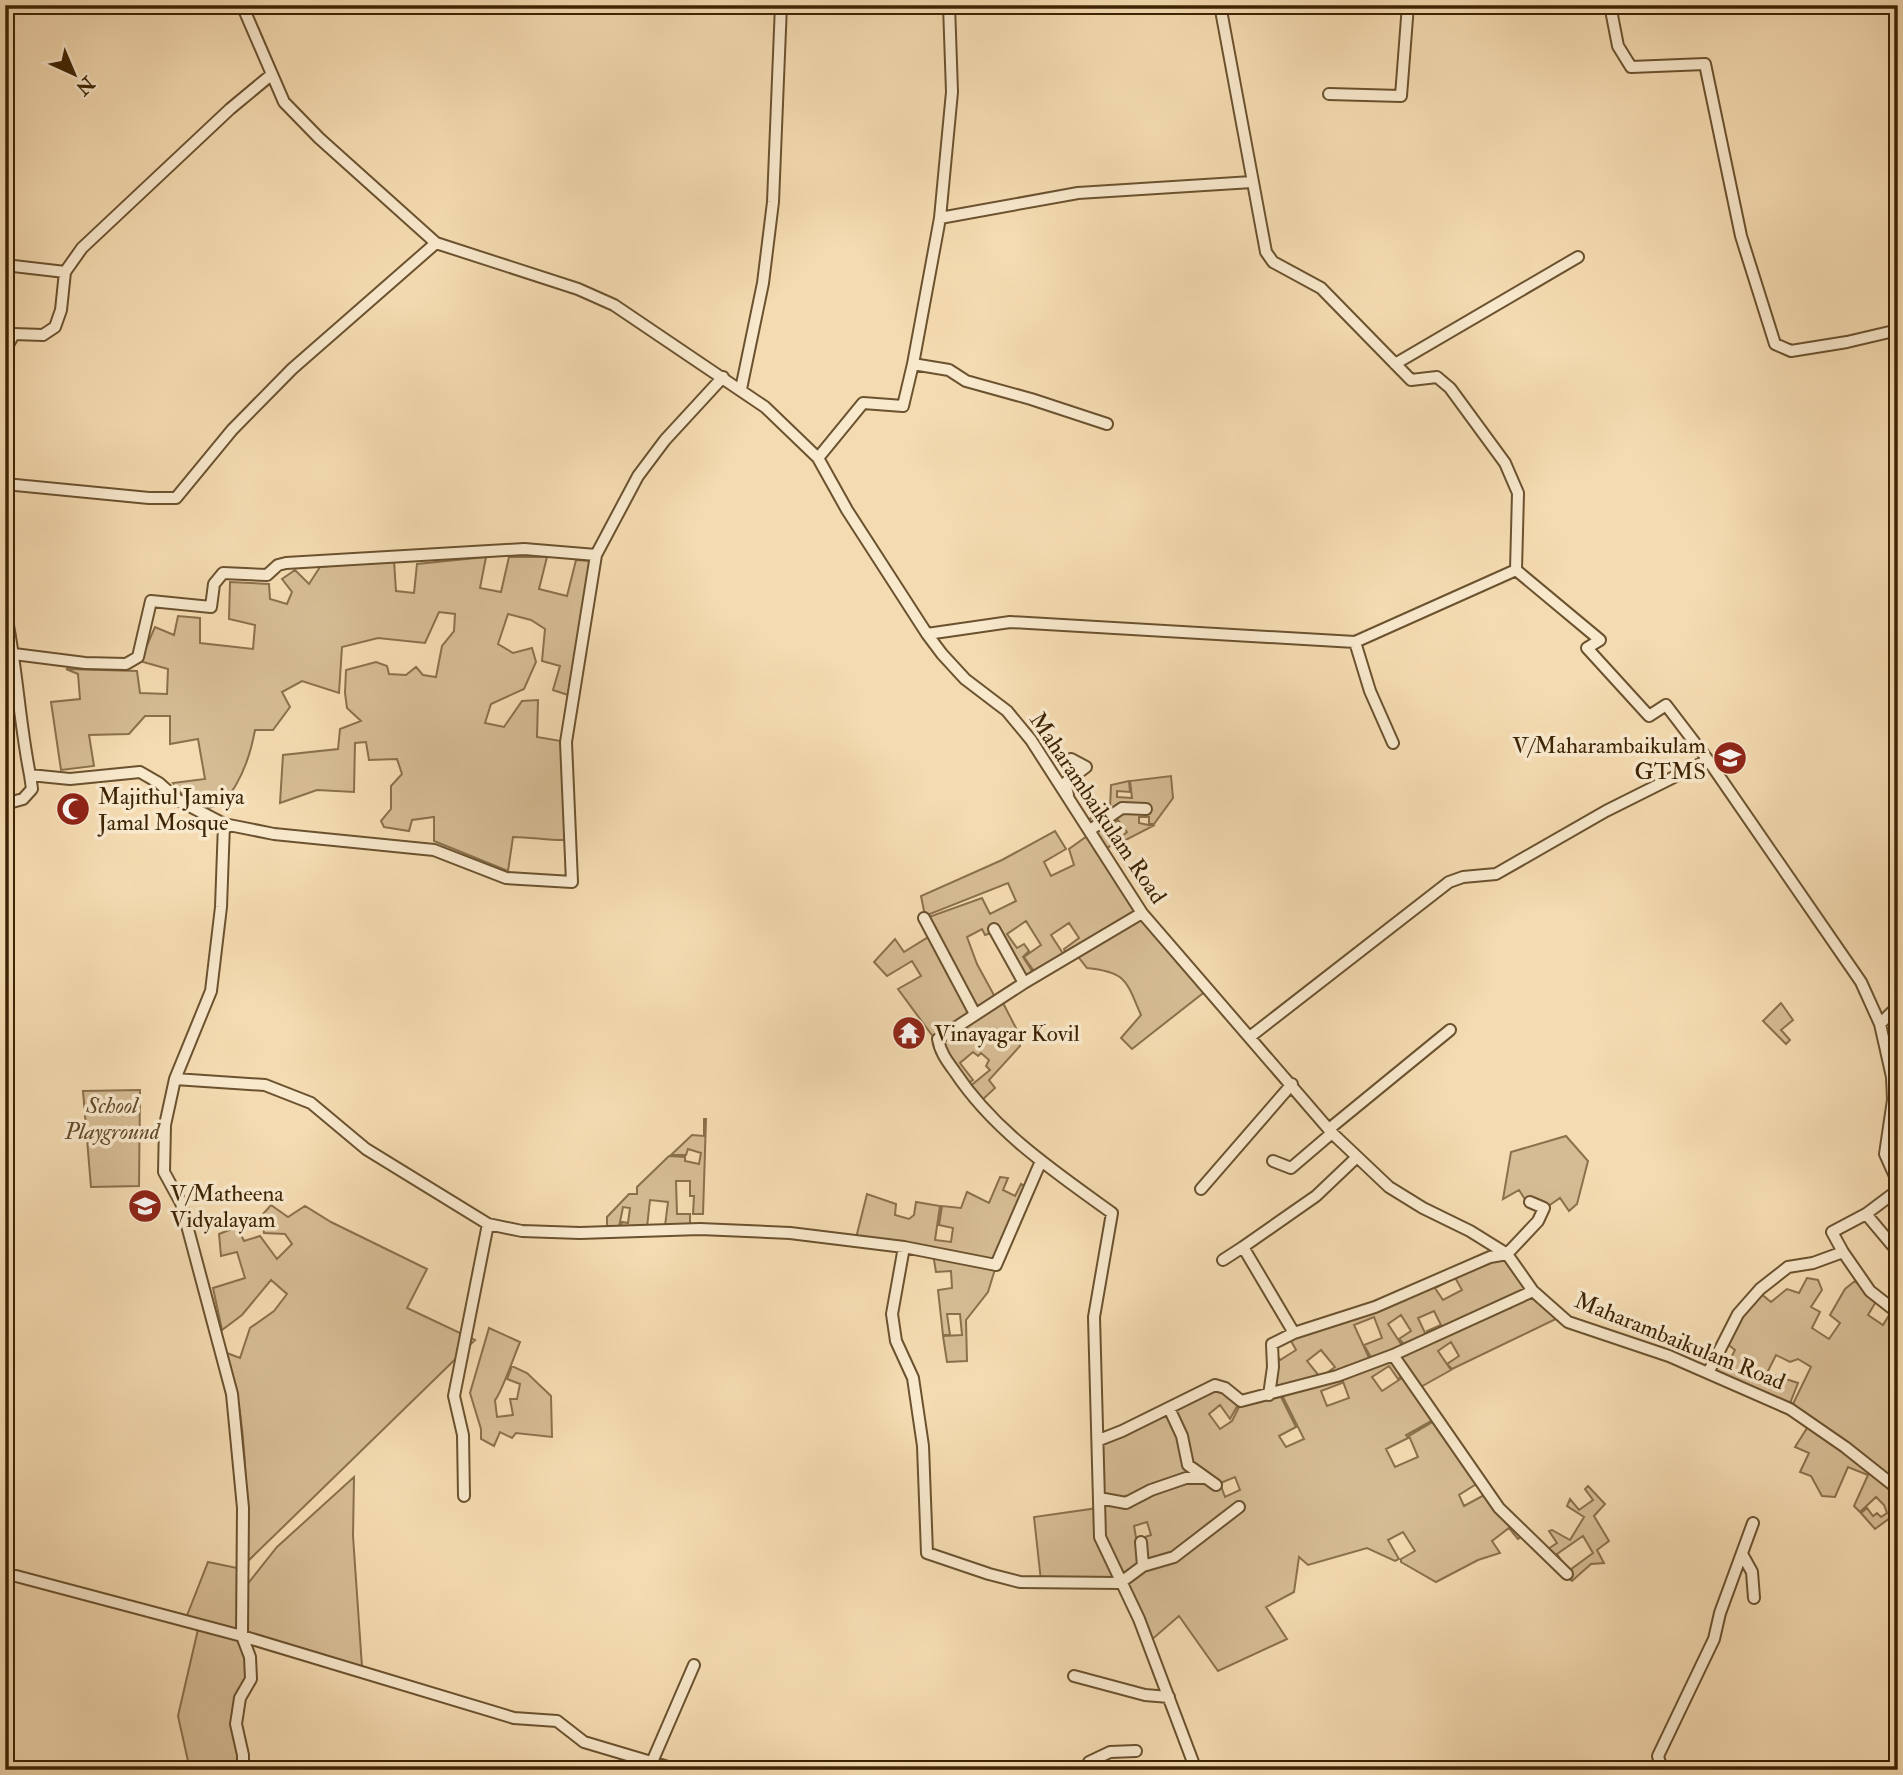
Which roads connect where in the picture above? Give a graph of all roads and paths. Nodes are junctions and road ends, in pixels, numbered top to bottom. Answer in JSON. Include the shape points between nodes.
{"nodes":[{"id":1,"x":242,"y":5,"type":"edge"},
{"id":2,"x":781,"y":5,"type":"edge"},
{"id":3,"x":949,"y":5,"type":"edge"},
{"id":4,"x":1220,"y":5,"type":"edge"},
{"id":5,"x":1408,"y":5,"type":"edge"},
{"id":6,"x":1610,"y":5,"type":"edge"},
{"id":7,"x":271,"y":75,"type":"junction"},
{"id":8,"x":1329,"y":94,"type":"dead end"},
{"id":9,"x":1252,"y":182,"type":"junction"},
{"id":10,"x":940,"y":218,"type":"junction"},
{"id":11,"x":436,"y":243,"type":"junction"},
{"id":12,"x":1578,"y":257,"type":"dead end"},
{"id":13,"x":5,"y":265,"type":"edge"},
{"id":14,"x":65,"y":272,"type":"junction"},
{"id":15,"x":1898,"y":330,"type":"edge"},
{"id":16,"x":5,"y":350,"type":"edge"},
{"id":17,"x":1395,"y":363,"type":"junction"},
{"id":18,"x":914,"y":364,"type":"junction"},
{"id":19,"x":723,"y":377,"type":"junction"},
{"id":20,"x":741,"y":389,"type":"junction"},
{"id":21,"x":1107,"y":424,"type":"dead end"},
{"id":22,"x":5,"y":443,"type":"edge"},
{"id":23,"x":818,"y":458,"type":"junction"},
{"id":24,"x":5,"y":465,"type":"edge"},
{"id":25,"x":5,"y":484,"type":"edge"},
{"id":26,"x":596,"y":555,"type":"junction"},
{"id":27,"x":1516,"y":570,"type":"junction"},
{"id":28,"x":5,"y":610,"type":"edge"},
{"id":29,"x":927,"y":634,"type":"junction"},
{"id":30,"x":1355,"y":642,"type":"junction"},
{"id":31,"x":14,"y":654,"type":"junction"},
{"id":32,"x":1393,"y":744,"type":"dead end"},
{"id":33,"x":1071,"y":759,"type":"dead end"},
{"id":34,"x":1708,"y":760,"type":"junction"},
{"id":35,"x":30,"y":775,"type":"junction"},
{"id":36,"x":1069,"y":797,"type":"junction"},
{"id":37,"x":5,"y":804,"type":"edge"},
{"id":38,"x":1146,"y":809,"type":"dead end"},
{"id":39,"x":224,"y":824,"type":"junction"},
{"id":40,"x":1090,"y":830,"type":"junction"},
{"id":41,"x":1150,"y":916,"type":"junction"},
{"id":42,"x":924,"y":918,"type":"dead end"},
{"id":43,"x":994,"y":929,"type":"dead end"},
{"id":44,"x":1024,"y":983,"type":"junction"},
{"id":45,"x":1898,"y":1006,"type":"edge"},
{"id":46,"x":975,"y":1014,"type":"junction"},
{"id":47,"x":1880,"y":1024,"type":"junction"},
{"id":48,"x":1450,"y":1030,"type":"dead end"},
{"id":49,"x":1251,"y":1037,"type":"junction"},
{"id":50,"x":1895,"y":1077,"type":"edge"},
{"id":51,"x":175,"y":1079,"type":"junction"},
{"id":52,"x":1292,"y":1084,"type":"junction"},
{"id":53,"x":1331,"y":1131,"type":"junction"},
{"id":54,"x":1357,"y":1157,"type":"junction"},
{"id":55,"x":1041,"y":1161,"type":"junction"},
{"id":56,"x":1273,"y":1161,"type":"dead end"},
{"id":57,"x":1898,"y":1183,"type":"edge"},
{"id":58,"x":1201,"y":1189,"type":"dead end"},
{"id":59,"x":1898,"y":1191,"type":"edge"},
{"id":60,"x":1531,"y":1202,"type":"dead end"},
{"id":61,"x":1866,"y":1214,"type":"junction"},
{"id":62,"x":488,"y":1224,"type":"junction"},
{"id":63,"x":904,"y":1247,"type":"junction"},
{"id":64,"x":1243,"y":1247,"type":"junction"},
{"id":65,"x":1843,"y":1252,"type":"junction"},
{"id":66,"x":1898,"y":1252,"type":"edge"},
{"id":67,"x":1507,"y":1254,"type":"junction"},
{"id":68,"x":1223,"y":1260,"type":"dead end"},
{"id":69,"x":1532,"y":1292,"type":"junction"},
{"id":70,"x":1898,"y":1313,"type":"edge"},
{"id":71,"x":1294,"y":1333,"type":"junction"},
{"id":72,"x":1393,"y":1355,"type":"junction"},
{"id":73,"x":1708,"y":1373,"type":"junction"},
{"id":74,"x":1269,"y":1395,"type":"junction"},
{"id":75,"x":1169,"y":1408,"type":"junction"},
{"id":76,"x":1098,"y":1440,"type":"junction"},
{"id":77,"x":1206,"y":1478,"type":"junction"},
{"id":78,"x":1216,"y":1485,"type":"dead end"},
{"id":79,"x":1898,"y":1489,"type":"edge"},
{"id":80,"x":464,"y":1496,"type":"dead end"},
{"id":81,"x":1099,"y":1499,"type":"junction"},
{"id":82,"x":1239,"y":1507,"type":"dead end"},
{"id":83,"x":1753,"y":1523,"type":"dead end"},
{"id":84,"x":1141,"y":1542,"type":"dead end"},
{"id":85,"x":1742,"y":1554,"type":"junction"},
{"id":86,"x":1143,"y":1566,"type":"junction"},
{"id":87,"x":1567,"y":1574,"type":"dead end"},
{"id":88,"x":5,"y":1576,"type":"edge"},
{"id":89,"x":1121,"y":1583,"type":"junction"},
{"id":90,"x":1754,"y":1598,"type":"dead end"},
{"id":91,"x":242,"y":1636,"type":"junction"},
{"id":92,"x":694,"y":1665,"type":"dead end"},
{"id":93,"x":1074,"y":1676,"type":"dead end"},
{"id":94,"x":1169,"y":1697,"type":"junction"},
{"id":95,"x":1136,"y":1751,"type":"dead end"},
{"id":96,"x":652,"y":1762,"type":"junction"},
{"id":97,"x":243,"y":1770,"type":"edge"},
{"id":98,"x":678,"y":1770,"type":"edge"},
{"id":99,"x":1093,"y":1770,"type":"edge"},
{"id":100,"x":1196,"y":1770,"type":"edge"},
{"id":101,"x":1662,"y":1770,"type":"edge"}],
"edges":[{"from":1,"to":7,"type":"street","name":"Maharambaikulam Road"},
{"from":2,"to":20,"type":"street","via":[[773,202],[763,283]]},
{"from":3,"to":10,"type":"street","via":[[952,92]]},
{"from":4,"to":9,"type":"street"},
{"from":5,"to":8,"type":"street","via":[[1401,96]]},
{"from":6,"to":15,"type":"street","via":[[1618,47],[1631,67],[1705,64],[1741,236],[1775,345],[1791,351]]},
{"from":7,"to":11,"type":"street","name":"Maharambaikulam Road","via":[[284,102],[319,138]]},
{"from":7,"to":14,"type":"street","via":[[82,248]]},
{"from":9,"to":10,"type":"street","via":[[1078,192]]},
{"from":9,"to":17,"type":"street","via":[[1266,252],[1273,262],[1321,288]]},
{"from":10,"to":18,"type":"street"},
{"from":11,"to":19,"type":"street","name":"Maharambaikulam Road","via":[[614,305]]},
{"from":11,"to":25,"type":"street","via":[[292,369],[232,430],[176,498]]},
{"from":12,"to":17,"type":"street"},
{"from":13,"to":14,"type":"street"},
{"from":14,"to":16,"type":"street","via":[[55,327],[43,335],[14,334]]},
{"from":17,"to":27,"type":"street","via":[[1411,380],[1437,377],[1450,388],[1505,463],[1518,493]]},
{"from":18,"to":21,"type":"street","via":[[949,370],[966,381]]},
{"from":18,"to":23,"type":"street","via":[[903,406],[863,403]]},
{"from":19,"to":20,"type":"street","name":"Maharambaikulam Road"},
{"from":19,"to":26,"type":"street","via":[[638,476]]},
{"from":20,"to":23,"type":"street","name":"Maharambaikulam Road"},
{"from":22,"to":24,"type":"street"},
{"from":23,"to":29,"type":"street","name":"Maharambaikulam Road","via":[[846,510]]},
{"from":26,"to":31,"type":"street","via":[[524,550],[286,563],[267,575],[223,573],[214,584],[211,607],[151,601],[138,657],[126,664]]},
{"from":26,"to":39,"type":"street","via":[[566,742],[572,882],[506,878],[434,850],[274,834]]},
{"from":27,"to":30,"type":"street"},
{"from":27,"to":34,"type":"street","via":[[1600,640],[1587,648],[1649,716],[1666,705]]},
{"from":28,"to":31,"type":"street"},
{"from":29,"to":30,"type":"street","via":[[1010,622]]},
{"from":29,"to":36,"type":"street","name":"Maharambaikulam Road","via":[[965,679],[1007,712]]},
{"from":30,"to":32,"type":"street"},
{"from":31,"to":35,"type":"street"},
{"from":33,"to":36,"type":"street","via":[[1086,767],[1065,783]]},
{"from":34,"to":47,"type":"street","via":[[1861,982]]},
{"from":34,"to":49,"type":"street","via":[[1496,874],[1449,882]]},
{"from":35,"to":37,"type":"street","via":[[28,794]]},
{"from":35,"to":39,"type":"street","via":[[70,779],[140,772],[178,800]]},
{"from":36,"to":40,"type":"street","name":"Maharambaikulam Road"},
{"from":38,"to":40,"type":"street","via":[[1122,808]]},
{"from":39,"to":51,"type":"street","via":[[211,990]]},
{"from":40,"to":41,"type":"street","name":"Maharambaikulam Road"},
{"from":41,"to":44,"type":"street"},
{"from":41,"to":49,"type":"street","name":"Maharambaikulam Road"},
{"from":42,"to":46,"type":"street"},
{"from":43,"to":44,"type":"street"},
{"from":44,"to":46,"type":"street"},
{"from":45,"to":47,"type":"street"},
{"from":46,"to":55,"type":"street","via":[[938,1039],[939,1049],[972,1098]]},
{"from":47,"to":50,"type":"street"},
{"from":48,"to":53,"type":"street"},
{"from":49,"to":52,"type":"street","name":"Maharambaikulam Road"},
{"from":50,"to":57,"type":"street","via":[[1885,1154]]},
{"from":51,"to":62,"type":"street","via":[[265,1085],[311,1103],[366,1149]]},
{"from":51,"to":91,"type":"street","via":[[165,1125],[164,1172],[181,1203],[232,1394],[243,1508]]},
{"from":52,"to":53,"type":"street","name":"Maharambaikulam Road"},
{"from":52,"to":58,"type":"street"},
{"from":53,"to":54,"type":"street","name":"Maharambaikulam Road"},
{"from":53,"to":56,"type":"street","via":[[1291,1168]]},
{"from":54,"to":64,"type":"street","via":[[1316,1196]]},
{"from":54,"to":67,"type":"street","name":"Maharambaikulam Road","via":[[1423,1209]]},
{"from":55,"to":63,"type":"street","via":[[996,1265]]},
{"from":55,"to":76,"type":"street","via":[[1112,1213],[1094,1317]]},
{"from":59,"to":61,"type":"street"},
{"from":60,"to":67,"type":"street","via":[[1544,1208]]},
{"from":61,"to":65,"type":"street","via":[[1832,1232]]},
{"from":61,"to":66,"type":"street"},
{"from":62,"to":63,"type":"street","via":[[522,1231],[580,1233],[700,1229],[777,1233]]},
{"from":62,"to":80,"type":"street","via":[[454,1396],[463,1435]]},
{"from":63,"to":89,"type":"street","via":[[892,1314],[896,1341],[913,1378],[923,1446],[927,1553],[1020,1582]]},
{"from":64,"to":68,"type":"street"},
{"from":64,"to":71,"type":"street"},
{"from":65,"to":70,"type":"street","via":[[1870,1290]]},
{"from":65,"to":73,"type":"street","via":[[1788,1267],[1759,1289],[1738,1314]]},
{"from":67,"to":69,"type":"street","name":"Maharambaikulam Road"},
{"from":67,"to":71,"type":"street","via":[[1490,1257],[1375,1307]]},
{"from":69,"to":72,"type":"street"},
{"from":69,"to":73,"type":"street","name":"Maharambaikulam Road","via":[[1568,1322]]},
{"from":71,"to":74,"type":"street","via":[[1272,1343]]},
{"from":72,"to":74,"type":"street"},
{"from":72,"to":87,"type":"street","via":[[1499,1508]]},
{"from":73,"to":79,"type":"street","name":"Maharambaikulam Road","via":[[1790,1409]]},
{"from":74,"to":75,"type":"street","via":[[1241,1401],[1215,1385]]},
{"from":75,"to":76,"type":"street"},
{"from":75,"to":77,"type":"street","via":[[1188,1465]]},
{"from":76,"to":81,"type":"street"},
{"from":77,"to":78,"type":"street"},
{"from":77,"to":81,"type":"street","via":[[1186,1478],[1126,1503]]},
{"from":81,"to":89,"type":"street","via":[[1100,1537]]},
{"from":82,"to":86,"type":"street","via":[[1174,1556]]},
{"from":83,"to":85,"type":"street"},
{"from":84,"to":86,"type":"street"},
{"from":85,"to":90,"type":"street","via":[[1752,1572]]},
{"from":85,"to":101,"type":"street","via":[[1714,1639],[1658,1756]]},
{"from":86,"to":89,"type":"street"},
{"from":88,"to":91,"type":"street"},
{"from":89,"to":94,"type":"street"},
{"from":91,"to":96,"type":"street","via":[[514,1718],[558,1721],[583,1742]]},
{"from":91,"to":97,"type":"street","via":[[250,1657],[251,1679],[240,1698],[236,1724]]},
{"from":92,"to":96,"type":"street"},
{"from":93,"to":94,"type":"street"},
{"from":94,"to":100,"type":"street"},
{"from":95,"to":99,"type":"street","via":[[1110,1752],[1089,1762]]},
{"from":96,"to":98,"type":"street"}]}
